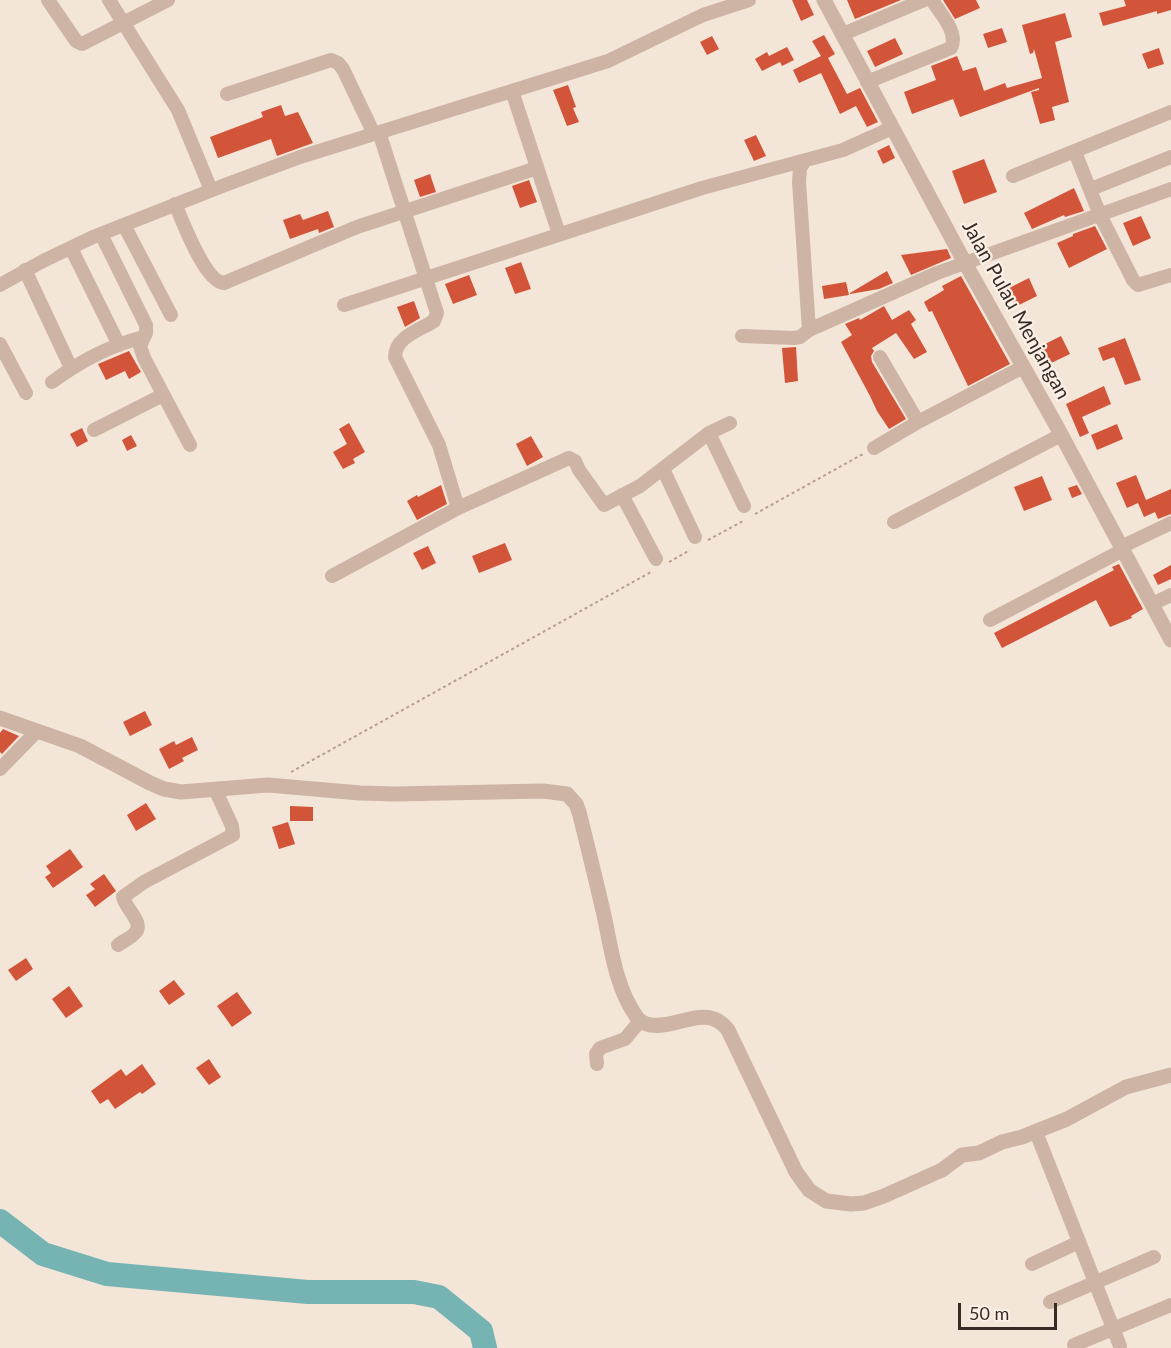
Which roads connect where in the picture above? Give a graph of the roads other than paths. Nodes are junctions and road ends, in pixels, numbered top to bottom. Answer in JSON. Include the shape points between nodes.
{"nodes":[{"id":1,"x":48,"y":0,"type":"edge"},
{"id":2,"x":109,"y":0,"type":"edge"},
{"id":3,"x":749,"y":0,"type":"edge"},
{"id":4,"x":824,"y":0,"type":"edge"},
{"id":5,"x":924,"y":0,"type":"edge"},
{"id":6,"x":932,"y":0,"type":"edge"},
{"id":7,"x":164,"y":1,"type":"edge"},
{"id":8,"x":123,"y":24,"type":"junction"},
{"id":9,"x":843,"y":34,"type":"junction"},
{"id":10,"x":867,"y":82,"type":"junction"},
{"id":11,"x":512,"y":91,"type":"junction"},
{"id":12,"x":227,"y":94,"type":"dead end"},
{"id":13,"x":1171,"y":112,"type":"edge"},
{"id":14,"x":892,"y":128,"type":"junction"},
{"id":15,"x":376,"y":133,"type":"junction"},
{"id":16,"x":1075,"y":152,"type":"junction"},
{"id":17,"x":1171,"y":157,"type":"edge"},
{"id":18,"x":804,"y":162,"type":"junction"},
{"id":19,"x":537,"y":168,"type":"junction"},
{"id":20,"x":1013,"y":176,"type":"dead end"},
{"id":21,"x":1091,"y":189,"type":"junction"},
{"id":22,"x":1171,"y":189,"type":"edge"},
{"id":23,"x":211,"y":190,"type":"junction"},
{"id":24,"x":175,"y":204,"type":"junction"},
{"id":25,"x":405,"y":212,"type":"junction"},
{"id":26,"x":1100,"y":215,"type":"junction"},
{"id":27,"x":124,"y":225,"type":"junction"},
{"id":28,"x":100,"y":234,"type":"junction"},
{"id":29,"x":559,"y":234,"type":"junction"},
{"id":30,"x":71,"y":248,"type":"junction"},
{"id":31,"x":965,"y":263,"type":"junction"},
{"id":32,"x":25,"y":270,"type":"junction"},
{"id":33,"x":1171,"y":275,"type":"edge"},
{"id":34,"x":427,"y":278,"type":"junction"},
{"id":35,"x":0,"y":285,"type":"edge"},
{"id":36,"x":344,"y":305,"type":"dead end"},
{"id":37,"x":171,"y":315,"type":"dead end"},
{"id":38,"x":808,"y":330,"type":"junction"},
{"id":39,"x":742,"y":336,"type":"dead end"},
{"id":40,"x":144,"y":337,"type":"junction"},
{"id":41,"x":0,"y":344,"type":"edge"},
{"id":42,"x":119,"y":345,"type":"junction"},
{"id":43,"x":880,"y":357,"type":"dead end"},
{"id":44,"x":1023,"y":367,"type":"junction"},
{"id":45,"x":71,"y":368,"type":"junction"},
{"id":46,"x":52,"y":382,"type":"dead end"},
{"id":47,"x":26,"y":393,"type":"dead end"},
{"id":48,"x":163,"y":394,"type":"junction"},
{"id":49,"x":918,"y":422,"type":"junction"},
{"id":50,"x":730,"y":423,"type":"dead end"},
{"id":51,"x":94,"y":430,"type":"dead end"},
{"id":52,"x":709,"y":433,"type":"junction"},
{"id":53,"x":1061,"y":435,"type":"junction"},
{"id":54,"x":190,"y":445,"type":"dead end"},
{"id":55,"x":873,"y":448,"type":"road end"},
{"id":56,"x":663,"y":469,"type":"junction"},
{"id":57,"x":622,"y":495,"type":"junction"},
{"id":58,"x":744,"y":506,"type":"dead end"},
{"id":59,"x":458,"y":508,"type":"junction"},
{"id":60,"x":894,"y":522,"type":"dead end"},
{"id":61,"x":1171,"y":523,"type":"edge"},
{"id":62,"x":699,"y":542,"type":"road end"},
{"id":63,"x":1122,"y":548,"type":"junction"},
{"id":64,"x":658,"y":564,"type":"road end"},
{"id":65,"x":333,"y":576,"type":"dead end"},
{"id":66,"x":1171,"y":595,"type":"edge"},
{"id":67,"x":1152,"y":604,"type":"junction"},
{"id":68,"x":990,"y":620,"type":"dead end"},
{"id":69,"x":1171,"y":640,"type":"edge"},
{"id":70,"x":0,"y":718,"type":"edge"},
{"id":71,"x":37,"y":731,"type":"junction"},
{"id":72,"x":0,"y":768,"type":"edge"},
{"id":73,"x":215,"y":789,"type":"junction"},
{"id":74,"x":118,"y":945,"type":"dead end"},
{"id":75,"x":640,"y":1021,"type":"junction"},
{"id":76,"x":597,"y":1064,"type":"dead end"},
{"id":77,"x":1171,"y":1075,"type":"edge"},
{"id":78,"x":1035,"y":1132,"type":"junction"},
{"id":79,"x":1079,"y":1242,"type":"junction"},
{"id":80,"x":1154,"y":1257,"type":"dead end"},
{"id":81,"x":1032,"y":1264,"type":"dead end"},
{"id":82,"x":1095,"y":1283,"type":"junction"},
{"id":83,"x":1050,"y":1302,"type":"dead end"},
{"id":84,"x":1171,"y":1305,"type":"edge"},
{"id":85,"x":1113,"y":1329,"type":"junction"},
{"id":86,"x":1074,"y":1345,"type":"dead end"},
{"id":87,"x":1120,"y":1346,"type":"dead end"}],
"edges":[{"from":1,"to":8,"type":"street","via":[[82,44]]},
{"from":2,"to":8,"type":"street"},
{"from":3,"to":11,"type":"street","via":[[703,15],[608,61]]},
{"from":4,"to":9,"type":"street","name":"Jalan Pulau Menjangan"},
{"from":5,"to":9,"type":"street"},
{"from":6,"to":10,"type":"street","via":[[952,33],[951,48]]},
{"from":7,"to":8,"type":"street"},
{"from":8,"to":23,"type":"street","via":[[178,110]]},
{"from":9,"to":10,"type":"street","name":"Jalan Pulau Menjangan"},
{"from":10,"to":14,"type":"street","name":"Jalan Pulau Menjangan"},
{"from":11,"to":15,"type":"street"},
{"from":11,"to":19,"type":"street"},
{"from":12,"to":15,"type":"street","via":[[331,60],[343,69]]},
{"from":13,"to":16,"type":"street"},
{"from":14,"to":18,"type":"street"},
{"from":14,"to":31,"type":"street","name":"Jalan Pulau Menjangan"},
{"from":15,"to":23,"type":"street"},
{"from":15,"to":25,"type":"street"},
{"from":16,"to":20,"type":"street"},
{"from":16,"to":21,"type":"street"},
{"from":17,"to":21,"type":"street"},
{"from":18,"to":29,"type":"street","via":[[702,188]]},
{"from":18,"to":38,"type":"street","via":[[799,182]]},
{"from":19,"to":25,"type":"street"},
{"from":19,"to":29,"type":"street"},
{"from":21,"to":26,"type":"street"},
{"from":22,"to":26,"type":"street"},
{"from":23,"to":24,"type":"street"},
{"from":24,"to":25,"type":"street","via":[[205,267],[220,282]]},
{"from":24,"to":27,"type":"street"},
{"from":25,"to":34,"type":"street"},
{"from":26,"to":31,"type":"street"},
{"from":26,"to":33,"type":"street","via":[[1138,285]]},
{"from":27,"to":28,"type":"street"},
{"from":27,"to":37,"type":"street"},
{"from":28,"to":30,"type":"street"},
{"from":28,"to":40,"type":"street","via":[[146,325]]},
{"from":29,"to":34,"type":"street"},
{"from":30,"to":32,"type":"street"},
{"from":30,"to":42,"type":"street"},
{"from":31,"to":38,"type":"street"},
{"from":31,"to":44,"type":"street","name":"Jalan Pulau Menjangan"},
{"from":32,"to":35,"type":"street"},
{"from":32,"to":45,"type":"street"},
{"from":34,"to":36,"type":"street"},
{"from":34,"to":59,"type":"street","via":[[437,317],[403,340],[395,357],[439,445]]},
{"from":38,"to":39,"type":"street","via":[[794,338]]},
{"from":40,"to":42,"type":"street"},
{"from":40,"to":48,"type":"street","via":[[141,350]]},
{"from":41,"to":47,"type":"street"},
{"from":42,"to":45,"type":"street"},
{"from":43,"to":49,"type":"street"},
{"from":44,"to":49,"type":"street"},
{"from":44,"to":53,"type":"street","name":"Jalan Pulau Menjangan"},
{"from":45,"to":46,"type":"street"},
{"from":48,"to":51,"type":"street"},
{"from":48,"to":54,"type":"street"},
{"from":49,"to":55,"type":"street"},
{"from":50,"to":52,"type":"street"},
{"from":52,"to":56,"type":"street"},
{"from":52,"to":58,"type":"street"},
{"from":53,"to":60,"type":"street"},
{"from":53,"to":63,"type":"street","name":"Jalan Pulau Menjangan"},
{"from":56,"to":57,"type":"street"},
{"from":56,"to":62,"type":"street"},
{"from":57,"to":59,"type":"street","via":[[604,505],[575,461],[568,458]]},
{"from":57,"to":64,"type":"street"},
{"from":59,"to":65,"type":"street"},
{"from":61,"to":63,"type":"street"},
{"from":63,"to":67,"type":"street","name":"Jalan Pulau Menjangan"},
{"from":63,"to":68,"type":"street"},
{"from":66,"to":67,"type":"street"},
{"from":67,"to":69,"type":"street","name":"Jalan Pulau Menjangan"},
{"from":70,"to":71,"type":"street"},
{"from":71,"to":72,"type":"street"},
{"from":71,"to":73,"type":"street","via":[[80,746],[164,789]]},
{"from":73,"to":74,"type":"street","via":[[233,835],[126,894],[124,902],[138,928]]},
{"from":73,"to":75,"type":"street","via":[[268,785],[383,794],[567,794],[579,813],[620,980]]},
{"from":75,"to":76,"type":"street","via":[[625,1039],[600,1048]]},
{"from":75,"to":78,"type":"street","via":[[656,1025],[707,1017],[722,1022],[796,1172],[809,1190],[826,1201],[851,1204],[874,1199],[942,1170],[962,1155],[979,1153]]},
{"from":77,"to":78,"type":"street","via":[[1126,1087]]},
{"from":78,"to":79,"type":"street"},
{"from":79,"to":81,"type":"street"},
{"from":79,"to":82,"type":"street"},
{"from":80,"to":82,"type":"street"},
{"from":82,"to":83,"type":"street"},
{"from":82,"to":85,"type":"street"},
{"from":84,"to":85,"type":"street"},
{"from":85,"to":86,"type":"street"},
{"from":85,"to":87,"type":"street"}]}
